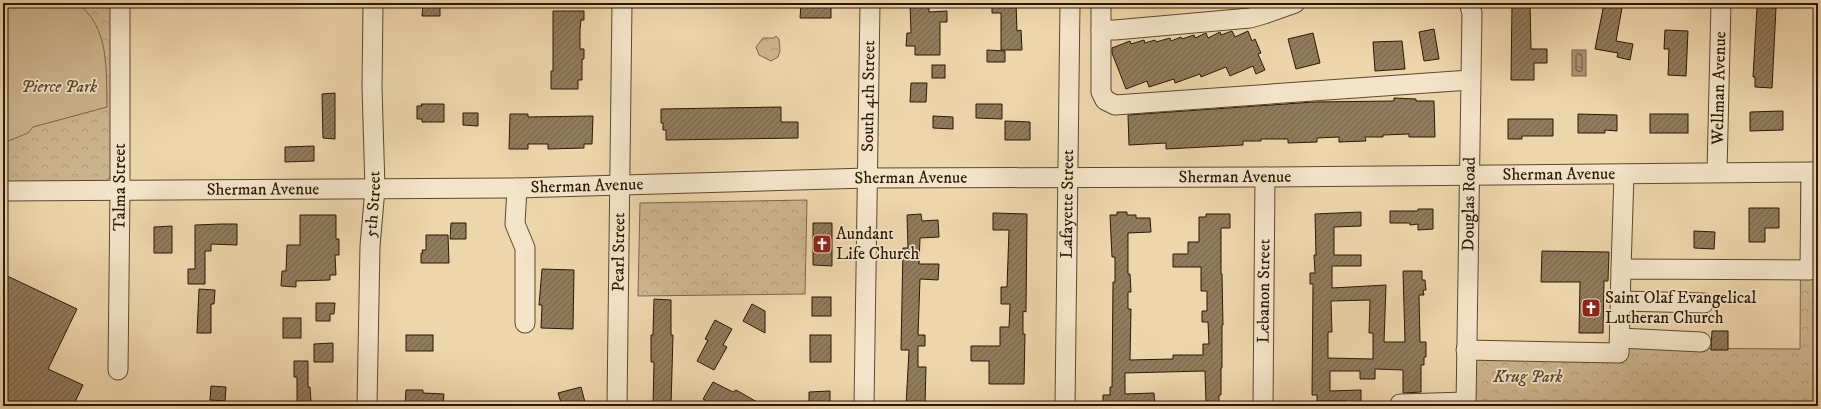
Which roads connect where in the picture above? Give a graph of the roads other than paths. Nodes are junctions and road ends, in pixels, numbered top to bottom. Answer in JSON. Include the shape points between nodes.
{"nodes":[{"id":1,"x":120,"y":3,"type":"edge"},
{"id":2,"x":373,"y":3,"type":"edge"},
{"id":3,"x":622,"y":3,"type":"edge"},
{"id":4,"x":870,"y":3,"type":"edge"},
{"id":5,"x":1070,"y":3,"type":"edge"},
{"id":6,"x":1101,"y":3,"type":"edge"},
{"id":7,"x":1294,"y":3,"type":"edge"},
{"id":8,"x":1470,"y":3,"type":"edge"},
{"id":9,"x":1721,"y":3,"type":"edge"},
{"id":10,"x":1101,"y":30,"type":"junction"},
{"id":11,"x":1470,"y":80,"type":"junction"},
{"id":12,"x":1717,"y":172,"type":"junction"},
{"id":13,"x":1814,"y":172,"type":"edge"},
{"id":14,"x":1624,"y":174,"type":"junction"},
{"id":15,"x":1469,"y":175,"type":"junction"},
{"id":16,"x":1265,"y":177,"type":"junction"},
{"id":17,"x":868,"y":178,"type":"junction"},
{"id":18,"x":1068,"y":178,"type":"junction"},
{"id":19,"x":620,"y":184,"type":"junction"},
{"id":20,"x":516,"y":188,"type":"junction"},
{"id":21,"x":375,"y":189,"type":"junction"},
{"id":22,"x":3,"y":191,"type":"edge"},
{"id":23,"x":120,"y":191,"type":"junction"},
{"id":24,"x":1621,"y":269,"type":"junction"},
{"id":25,"x":1620,"y":301,"type":"junction"},
{"id":26,"x":1704,"y":303,"type":"dead end"},
{"id":27,"x":525,"y":323,"type":"dead end"},
{"id":28,"x":1620,"y":338,"type":"junction"},
{"id":29,"x":1701,"y":342,"type":"dead end"},
{"id":30,"x":1466,"y":350,"type":"junction"},
{"id":31,"x":118,"y":370,"type":"dead end"},
{"id":32,"x":1400,"y":404,"type":"dead end"},
{"id":33,"x":1466,"y":404,"type":"edge"},
{"id":34,"x":368,"y":406,"type":"edge"},
{"id":35,"x":617,"y":406,"type":"edge"},
{"id":36,"x":864,"y":406,"type":"edge"},
{"id":37,"x":1065,"y":406,"type":"edge"},
{"id":38,"x":1263,"y":406,"type":"edge"}],
"edges":[{"from":1,"to":23,"type":"street","name":"Talma Street"},
{"from":2,"to":21,"type":"street","name":"5th Street"},
{"from":3,"to":19,"type":"street","name":"Pearl Street"},
{"from":4,"to":17,"type":"street","name":"South 4th Street"},
{"from":5,"to":18,"type":"street","name":"Lafayette Street"},
{"from":6,"to":10,"type":"street"},
{"from":7,"to":10,"type":"street","via":[[1250,18]]},
{"from":8,"to":11,"type":"street","name":"Douglas Road"},
{"from":9,"to":12,"type":"street","name":"Wellman Avenue"},
{"from":10,"to":11,"type":"street","via":[[1101,92],[1105,100],[1115,105]]},
{"from":11,"to":15,"type":"street","name":"Douglas Road"},
{"from":12,"to":13,"type":"street","name":"Sherman Avenue"},
{"from":12,"to":14,"type":"street","name":"Sherman Avenue"},
{"from":13,"to":24,"type":"street","via":[[1810,270]]},
{"from":14,"to":15,"type":"street","name":"Sherman Avenue"},
{"from":14,"to":24,"type":"street"},
{"from":15,"to":16,"type":"street","name":"Sherman Avenue"},
{"from":15,"to":30,"type":"street","name":"Douglas Road"},
{"from":16,"to":18,"type":"street","name":"Sherman Avenue"},
{"from":16,"to":38,"type":"street","name":"Lebanon Street"},
{"from":17,"to":18,"type":"street","name":"Sherman Avenue"},
{"from":17,"to":19,"type":"street","name":"Sherman Avenue"},
{"from":17,"to":36,"type":"street","name":"South 4th Street"},
{"from":18,"to":37,"type":"street","name":"Lafayette Street"},
{"from":19,"to":20,"type":"street","name":"Sherman Avenue"},
{"from":19,"to":35,"type":"street","name":"Pearl Street"},
{"from":20,"to":21,"type":"street","name":"Sherman Avenue"},
{"from":20,"to":27,"type":"street","via":[[515,224],[526,257]]},
{"from":21,"to":23,"type":"street","name":"Sherman Avenue"},
{"from":21,"to":34,"type":"street","name":"5th Street","via":[[370,246]]},
{"from":22,"to":23,"type":"street","name":"Sherman Avenue"},
{"from":23,"to":31,"type":"street","name":"Talma Street"},
{"from":24,"to":25,"type":"street"},
{"from":25,"to":26,"type":"street"},
{"from":25,"to":28,"type":"street"},
{"from":28,"to":29,"type":"street"},
{"from":28,"to":30,"type":"street","via":[[1619,353]]},
{"from":30,"to":33,"type":"street","name":"Douglas Road"},
{"from":32,"to":33,"type":"street"}]}
